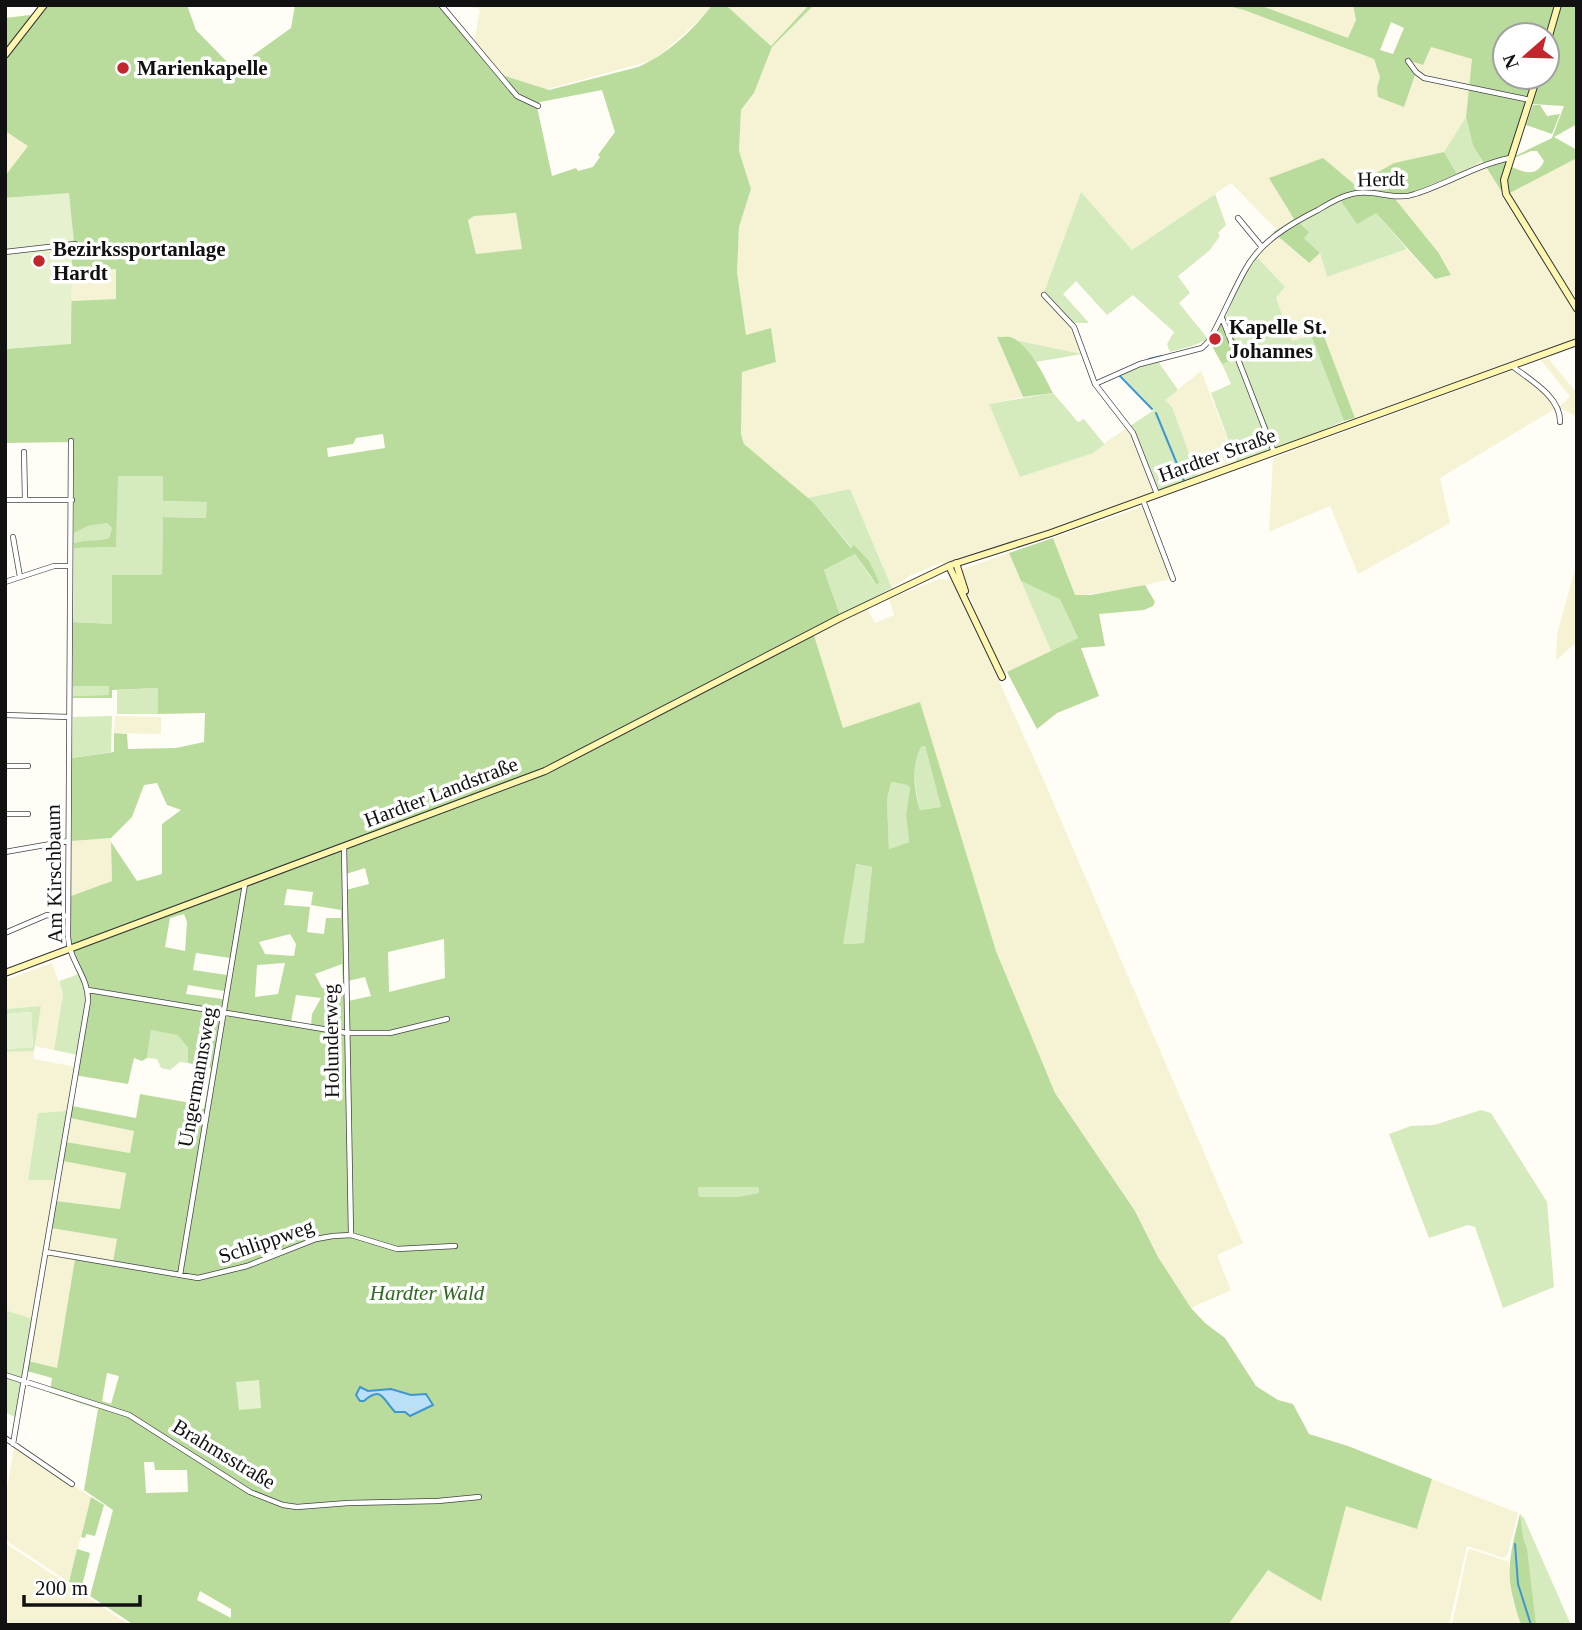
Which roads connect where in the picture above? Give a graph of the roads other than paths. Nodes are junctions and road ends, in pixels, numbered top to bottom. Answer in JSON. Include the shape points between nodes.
{"nodes":[{"id":1,"x":44,"y":5,"type":"edge"},
{"id":2,"x":442,"y":5,"type":"edge"},
{"id":3,"x":5,"y":55,"type":"edge"},
{"id":4,"x":1408,"y":61,"type":"dead end"},
{"id":5,"x":1533,"y":91,"type":"edge"},
{"id":6,"x":1530,"y":100,"type":"junction"},
{"id":7,"x":538,"y":106,"type":"dead end"},
{"id":8,"x":1510,"y":158,"type":"junction"},
{"id":9,"x":1238,"y":218,"type":"dead end"},
{"id":10,"x":75,"y":244,"type":"dead end"},
{"id":11,"x":1262,"y":247,"type":"junction"},
{"id":12,"x":5,"y":252,"type":"edge"},
{"id":13,"x":1044,"y":295,"type":"dead end"},
{"id":14,"x":1577,"y":309,"type":"edge"},
{"id":15,"x":1222,"y":318,"type":"junction"},
{"id":16,"x":1577,"y":342,"type":"edge"},
{"id":17,"x":1512,"y":366,"type":"junction"},
{"id":18,"x":1095,"y":384,"type":"junction"},
{"id":19,"x":1560,"y":422,"type":"dead end"},
{"id":20,"x":71,"y":441,"type":"dead end"},
{"id":21,"x":24,"y":452,"type":"dead end"},
{"id":22,"x":1274,"y":452,"type":"junction"},
{"id":23,"x":1158,"y":495,"type":"junction"},
{"id":24,"x":5,"y":500,"type":"edge"},
{"id":25,"x":25,"y":500,"type":"junction"},
{"id":26,"x":72,"y":500,"type":"junction"},
{"id":27,"x":1143,"y":500,"type":"junction"},
{"id":28,"x":13,"y":537,"type":"dead end"},
{"id":29,"x":953,"y":565,"type":"junction"},
{"id":30,"x":70,"y":566,"type":"junction"},
{"id":31,"x":932,"y":573,"type":"junction"},
{"id":32,"x":20,"y":577,"type":"junction"},
{"id":33,"x":953,"y":577,"type":"junction"},
{"id":34,"x":1173,"y":579,"type":"dead end"},
{"id":35,"x":5,"y":582,"type":"edge"},
{"id":36,"x":871,"y":602,"type":"joint"},
{"id":37,"x":968,"y":603,"type":"junction"},
{"id":38,"x":1002,"y":677,"type":"dead end"},
{"id":39,"x":5,"y":715,"type":"edge"},
{"id":40,"x":69,"y":717,"type":"junction"},
{"id":41,"x":5,"y":766,"type":"edge"},
{"id":42,"x":28,"y":766,"type":"dead end"},
{"id":43,"x":5,"y":814,"type":"edge"},
{"id":44,"x":28,"y":814,"type":"dead end"},
{"id":45,"x":68,"y":841,"type":"junction"},
{"id":46,"x":344,"y":847,"type":"junction"},
{"id":47,"x":5,"y":852,"type":"edge"},
{"id":48,"x":245,"y":884,"type":"junction"},
{"id":49,"x":68,"y":916,"type":"junction"},
{"id":50,"x":5,"y":933,"type":"edge"},
{"id":51,"x":69,"y":950,"type":"junction"},
{"id":52,"x":5,"y":973,"type":"edge"},
{"id":53,"x":88,"y":990,"type":"junction"},
{"id":54,"x":224,"y":1013,"type":"junction"},
{"id":55,"x":447,"y":1019,"type":"dead end"},
{"id":56,"x":347,"y":1033,"type":"junction"},
{"id":57,"x":351,"y":1235,"type":"junction"},
{"id":58,"x":454,"y":1246,"type":"dead end"},
{"id":59,"x":46,"y":1252,"type":"junction"},
{"id":60,"x":180,"y":1275,"type":"junction"},
{"id":61,"x":5,"y":1375,"type":"edge"},
{"id":62,"x":24,"y":1381,"type":"junction"},
{"id":63,"x":5,"y":1438,"type":"edge"},
{"id":64,"x":13,"y":1444,"type":"junction"},
{"id":65,"x":72,"y":1484,"type":"dead end"},
{"id":66,"x":479,"y":1497,"type":"dead end"}],
"edges":[{"from":1,"to":3,"type":"main road"},
{"from":2,"to":7,"type":"street","via":[[517,96]]},
{"from":4,"to":6,"type":"street","via":[[1424,78]]},
{"from":5,"to":6,"type":"main road"},
{"from":6,"to":8,"type":"main road"},
{"from":8,"to":11,"type":"street","name":"Herdt","via":[[1413,195],[1357,193],[1342,197]]},
{"from":8,"to":14,"type":"main road","via":[[1504,180],[1506,194]]},
{"from":9,"to":11,"type":"street"},
{"from":10,"to":12,"type":"street"},
{"from":11,"to":15,"type":"street","name":"Herdt","via":[[1245,268]]},
{"from":13,"to":18,"type":"street","via":[[1074,327]]},
{"from":15,"to":18,"type":"street","name":"Herdt","via":[[1202,348],[1140,364]]},
{"from":15,"to":22,"type":"street"},
{"from":16,"to":17,"type":"main road","name":"Hardter Straße"},
{"from":17,"to":19,"type":"street","via":[[1554,402]]},
{"from":17,"to":22,"type":"main road","name":"Hardter Straße"},
{"from":18,"to":23,"type":"street","via":[[1133,433]]},
{"from":20,"to":26,"type":"street","name":"Am Kirschbaum"},
{"from":21,"to":25,"type":"street"},
{"from":22,"to":23,"type":"main road","name":"Hardter Straße"},
{"from":23,"to":27,"type":"main road","name":"Hardter Straße"},
{"from":24,"to":25,"type":"street"},
{"from":25,"to":26,"type":"street"},
{"from":26,"to":30,"type":"street","name":"Am Kirschbaum"},
{"from":27,"to":29,"type":"main road","name":"Hardter Straße"},
{"from":27,"to":34,"type":"street"},
{"from":28,"to":32,"type":"street"},
{"from":29,"to":31,"type":"main road","name":"Hardter Straße"},
{"from":29,"to":33,"type":"main road"},
{"from":29,"to":37,"type":"main road"},
{"from":30,"to":32,"type":"street"},
{"from":30,"to":40,"type":"street","name":"Am Kirschbaum"},
{"from":31,"to":33,"type":"main road"},
{"from":31,"to":36,"type":"main road","name":"Hardter Straße"},
{"from":32,"to":35,"type":"street"},
{"from":33,"to":37,"type":"main road"},
{"from":36,"to":46,"type":"main road","name":"Hardter Landstraße","via":[[555,767]]},
{"from":37,"to":38,"type":"main road"},
{"from":39,"to":40,"type":"street"},
{"from":40,"to":45,"type":"street","name":"Am Kirschbaum"},
{"from":41,"to":42,"type":"street"},
{"from":43,"to":44,"type":"street"},
{"from":45,"to":47,"type":"street"},
{"from":45,"to":49,"type":"street","name":"Am Kirschbaum"},
{"from":46,"to":48,"type":"main road","name":"Hardter Landstraße"},
{"from":46,"to":56,"type":"street","name":"Holunderweg"},
{"from":48,"to":51,"type":"main road","name":"Hardter Landstraße"},
{"from":48,"to":54,"type":"street","name":"Ungermannsweg"},
{"from":49,"to":50,"type":"street","via":[[47,915]]},
{"from":49,"to":51,"type":"street","name":"Am Kirschbaum"},
{"from":51,"to":52,"type":"main road","name":"Hardter Landstraße"},
{"from":51,"to":53,"type":"street","name":"Am Kirschbaum"},
{"from":53,"to":54,"type":"street"},
{"from":53,"to":59,"type":"street"},
{"from":54,"to":56,"type":"street"},
{"from":54,"to":60,"type":"street","name":"Ungermannsweg"},
{"from":55,"to":56,"type":"street","via":[[390,1033]]},
{"from":56,"to":57,"type":"street","name":"Holunderweg"},
{"from":57,"to":58,"type":"street","name":"Schlippweg","via":[[397,1249]]},
{"from":57,"to":60,"type":"street","name":"Schlippweg","via":[[316,1239],[214,1275]]},
{"from":59,"to":60,"type":"street","name":"Schlippweg"},
{"from":59,"to":62,"type":"street"},
{"from":61,"to":62,"type":"street","name":"Brahmsstraße"},
{"from":62,"to":64,"type":"street"},
{"from":62,"to":66,"type":"street","name":"Brahmsstraße","via":[[129,1415],[250,1492],[283,1505]]},
{"from":63,"to":64,"type":"street"},
{"from":64,"to":65,"type":"street"}]}
